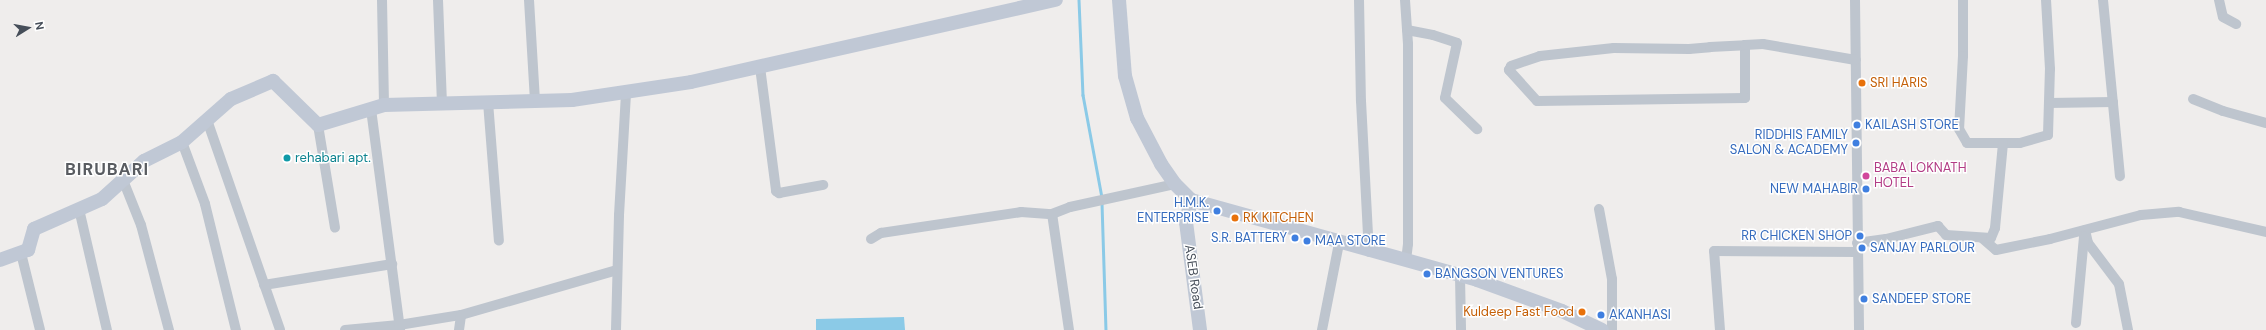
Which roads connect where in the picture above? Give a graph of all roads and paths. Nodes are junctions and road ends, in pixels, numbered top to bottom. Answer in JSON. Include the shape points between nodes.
{"nodes":[{"id":1,"x":382,"y":0,"type":"edge"},
{"id":2,"x":438,"y":0,"type":"edge"},
{"id":3,"x":529,"y":0,"type":"edge"},
{"id":4,"x":1056,"y":0,"type":"edge"},
{"id":5,"x":1119,"y":0,"type":"edge"},
{"id":6,"x":1359,"y":0,"type":"edge"},
{"id":7,"x":1405,"y":0,"type":"edge"},
{"id":8,"x":1855,"y":0,"type":"edge"},
{"id":9,"x":1963,"y":0,"type":"edge"},
{"id":10,"x":2046,"y":0,"type":"edge"},
{"id":11,"x":2103,"y":0,"type":"edge"},
{"id":12,"x":2219,"y":0,"type":"edge"},
{"id":13,"x":2236,"y":24,"type":"dead end"},
{"id":14,"x":1407,"y":30,"type":"junction"},
{"id":15,"x":1745,"y":45,"type":"junction"},
{"id":16,"x":1856,"y":60,"type":"junction"},
{"id":17,"x":760,"y":67,"type":"junction"},
{"id":18,"x":626,"y":94,"type":"junction"},
{"id":19,"x":2193,"y":99,"type":"dead end"},
{"id":20,"x":535,"y":101,"type":"junction"},
{"id":21,"x":488,"y":102,"type":"junction"},
{"id":22,"x":2113,"y":102,"type":"junction"},
{"id":23,"x":2049,"y":103,"type":"junction"},
{"id":24,"x":442,"y":104,"type":"junction"},
{"id":25,"x":384,"y":105,"type":"junction"},
{"id":26,"x":371,"y":109,"type":"junction"},
{"id":27,"x":207,"y":120,"type":"junction"},
{"id":28,"x":2266,"y":123,"type":"edge"},
{"id":29,"x":318,"y":125,"type":"junction"},
{"id":30,"x":1477,"y":129,"type":"dead end"},
{"id":31,"x":182,"y":142,"type":"junction"},
{"id":32,"x":2003,"y":143,"type":"junction"},
{"id":33,"x":2120,"y":176,"type":"dead end"},
{"id":34,"x":123,"y":180,"type":"junction"},
{"id":35,"x":1175,"y":184,"type":"junction"},
{"id":36,"x":823,"y":185,"type":"dead end"},
{"id":37,"x":1191,"y":200,"type":"junction"},
{"id":38,"x":79,"y":209,"type":"junction"},
{"id":39,"x":1599,"y":209,"type":"dead end"},
{"id":40,"x":1052,"y":214,"type":"junction"},
{"id":41,"x":335,"y":228,"type":"dead end"},
{"id":42,"x":2085,"y":230,"type":"junction"},
{"id":43,"x":2266,"y":232,"type":"edge"},
{"id":44,"x":1982,"y":238,"type":"junction"},
{"id":45,"x":871,"y":239,"type":"dead end"},
{"id":46,"x":499,"y":241,"type":"dead end"},
{"id":47,"x":1339,"y":243,"type":"junction"},
{"id":48,"x":1857,"y":248,"type":"junction"},
{"id":49,"x":1369,"y":252,"type":"junction"},
{"id":50,"x":21,"y":253,"type":"junction"},
{"id":51,"x":0,"y":260,"type":"edge"},
{"id":52,"x":1406,"y":261,"type":"junction"},
{"id":53,"x":392,"y":264,"type":"junction"},
{"id":54,"x":617,"y":270,"type":"junction"},
{"id":55,"x":1460,"y":276,"type":"junction"},
{"id":56,"x":264,"y":285,"type":"junction"},
{"id":57,"x":460,"y":315,"type":"junction"},
{"id":58,"x":2076,"y":322,"type":"dead end"},
{"id":59,"x":400,"y":328,"type":"edge"},
{"id":60,"x":40,"y":330,"type":"edge"},
{"id":61,"x":107,"y":330,"type":"edge"},
{"id":62,"x":169,"y":330,"type":"edge"},
{"id":63,"x":236,"y":330,"type":"edge"},
{"id":64,"x":280,"y":330,"type":"edge"},
{"id":65,"x":345,"y":330,"type":"edge"},
{"id":66,"x":459,"y":330,"type":"edge"},
{"id":67,"x":616,"y":330,"type":"edge"},
{"id":68,"x":1069,"y":330,"type":"edge"},
{"id":69,"x":1200,"y":330,"type":"edge"},
{"id":70,"x":1322,"y":330,"type":"edge"},
{"id":71,"x":1461,"y":330,"type":"edge"},
{"id":72,"x":1602,"y":330,"type":"edge"},
{"id":73,"x":1612,"y":330,"type":"edge"},
{"id":74,"x":1720,"y":330,"type":"edge"},
{"id":75,"x":1859,"y":330,"type":"edge"},
{"id":76,"x":2128,"y":330,"type":"edge"}],
"edges":[{"from":1,"to":25,"type":"street"},
{"from":2,"to":24,"type":"street"},
{"from":3,"to":20,"type":"street"},
{"from":4,"to":17,"type":"street"},
{"from":5,"to":35,"type":"street","via":[[1125,76],[1133,104],[1161,164]]},
{"from":6,"to":49,"type":"street","via":[[1361,101]]},
{"from":7,"to":14,"type":"street"},
{"from":8,"to":16,"type":"street"},
{"from":9,"to":32,"type":"street","via":[[1959,129],[1967,143]]},
{"from":10,"to":23,"type":"street"},
{"from":11,"to":22,"type":"street"},
{"from":12,"to":13,"type":"street","via":[[2223,17]]},
{"from":14,"to":30,"type":"street","via":[[1457,43],[1445,98]]},
{"from":14,"to":52,"type":"street"},
{"from":15,"to":15,"type":"street","via":[[1689,49],[1614,48],[1554,53],[1510,66],[1509,70],[1537,102],[1744,98]]},
{"from":15,"to":16,"type":"street","via":[[1783,47]]},
{"from":16,"to":48,"type":"street"},
{"from":17,"to":18,"type":"street"},
{"from":17,"to":36,"type":"street","via":[[776,191],[779,193]]},
{"from":18,"to":20,"type":"street"},
{"from":18,"to":54,"type":"street"},
{"from":19,"to":28,"type":"street","via":[[2223,111]]},
{"from":20,"to":21,"type":"street"},
{"from":21,"to":24,"type":"street"},
{"from":21,"to":46,"type":"street"},
{"from":22,"to":23,"type":"street"},
{"from":22,"to":33,"type":"street"},
{"from":23,"to":32,"type":"street","via":[[2048,135],[2020,143]]},
{"from":24,"to":25,"type":"street"},
{"from":25,"to":26,"type":"street"},
{"from":26,"to":29,"type":"street"},
{"from":26,"to":53,"type":"street"},
{"from":27,"to":29,"type":"street","via":[[231,99],[274,81]]},
{"from":27,"to":31,"type":"street"},
{"from":27,"to":56,"type":"street"},
{"from":29,"to":41,"type":"street"},
{"from":31,"to":34,"type":"street","via":[[144,161]]},
{"from":31,"to":63,"type":"street","via":[[206,204]]},
{"from":32,"to":44,"type":"street","via":[[1995,228],[1991,238]]},
{"from":34,"to":38,"type":"street","via":[[102,199]]},
{"from":34,"to":62,"type":"street","via":[[141,225]]},
{"from":35,"to":37,"type":"street"},
{"from":35,"to":40,"type":"street"},
{"from":37,"to":47,"type":"street"},
{"from":37,"to":69,"type":"street","name":"ASEB Road","via":[[1186,222]]},
{"from":38,"to":50,"type":"street","via":[[34,229],[28,250]]},
{"from":38,"to":61,"type":"street"},
{"from":39,"to":73,"type":"street","via":[[1612,279]]},
{"from":40,"to":45,"type":"street","via":[[1021,212],[881,233]]},
{"from":40,"to":68,"type":"street"},
{"from":42,"to":43,"type":"street","via":[[2141,215],[2179,212]]},
{"from":42,"to":44,"type":"street","via":[[1996,250]]},
{"from":42,"to":58,"type":"street"},
{"from":42,"to":76,"type":"street","via":[[2088,243],[2118,284]]},
{"from":44,"to":48,"type":"street","via":[[1946,235],[1938,226]]},
{"from":47,"to":49,"type":"street"},
{"from":47,"to":70,"type":"street"},
{"from":48,"to":74,"type":"street","via":[[1714,251]]},
{"from":48,"to":75,"type":"street"},
{"from":49,"to":52,"type":"street"},
{"from":50,"to":51,"type":"street"},
{"from":50,"to":60,"type":"street"},
{"from":52,"to":55,"type":"street"},
{"from":53,"to":56,"type":"street"},
{"from":53,"to":59,"type":"street"},
{"from":54,"to":57,"type":"street"},
{"from":54,"to":67,"type":"street"},
{"from":55,"to":71,"type":"street"},
{"from":55,"to":72,"type":"street","via":[[1562,311]]},
{"from":56,"to":64,"type":"street"},
{"from":57,"to":59,"type":"street"},
{"from":57,"to":66,"type":"street"},
{"from":59,"to":65,"type":"street"}]}
